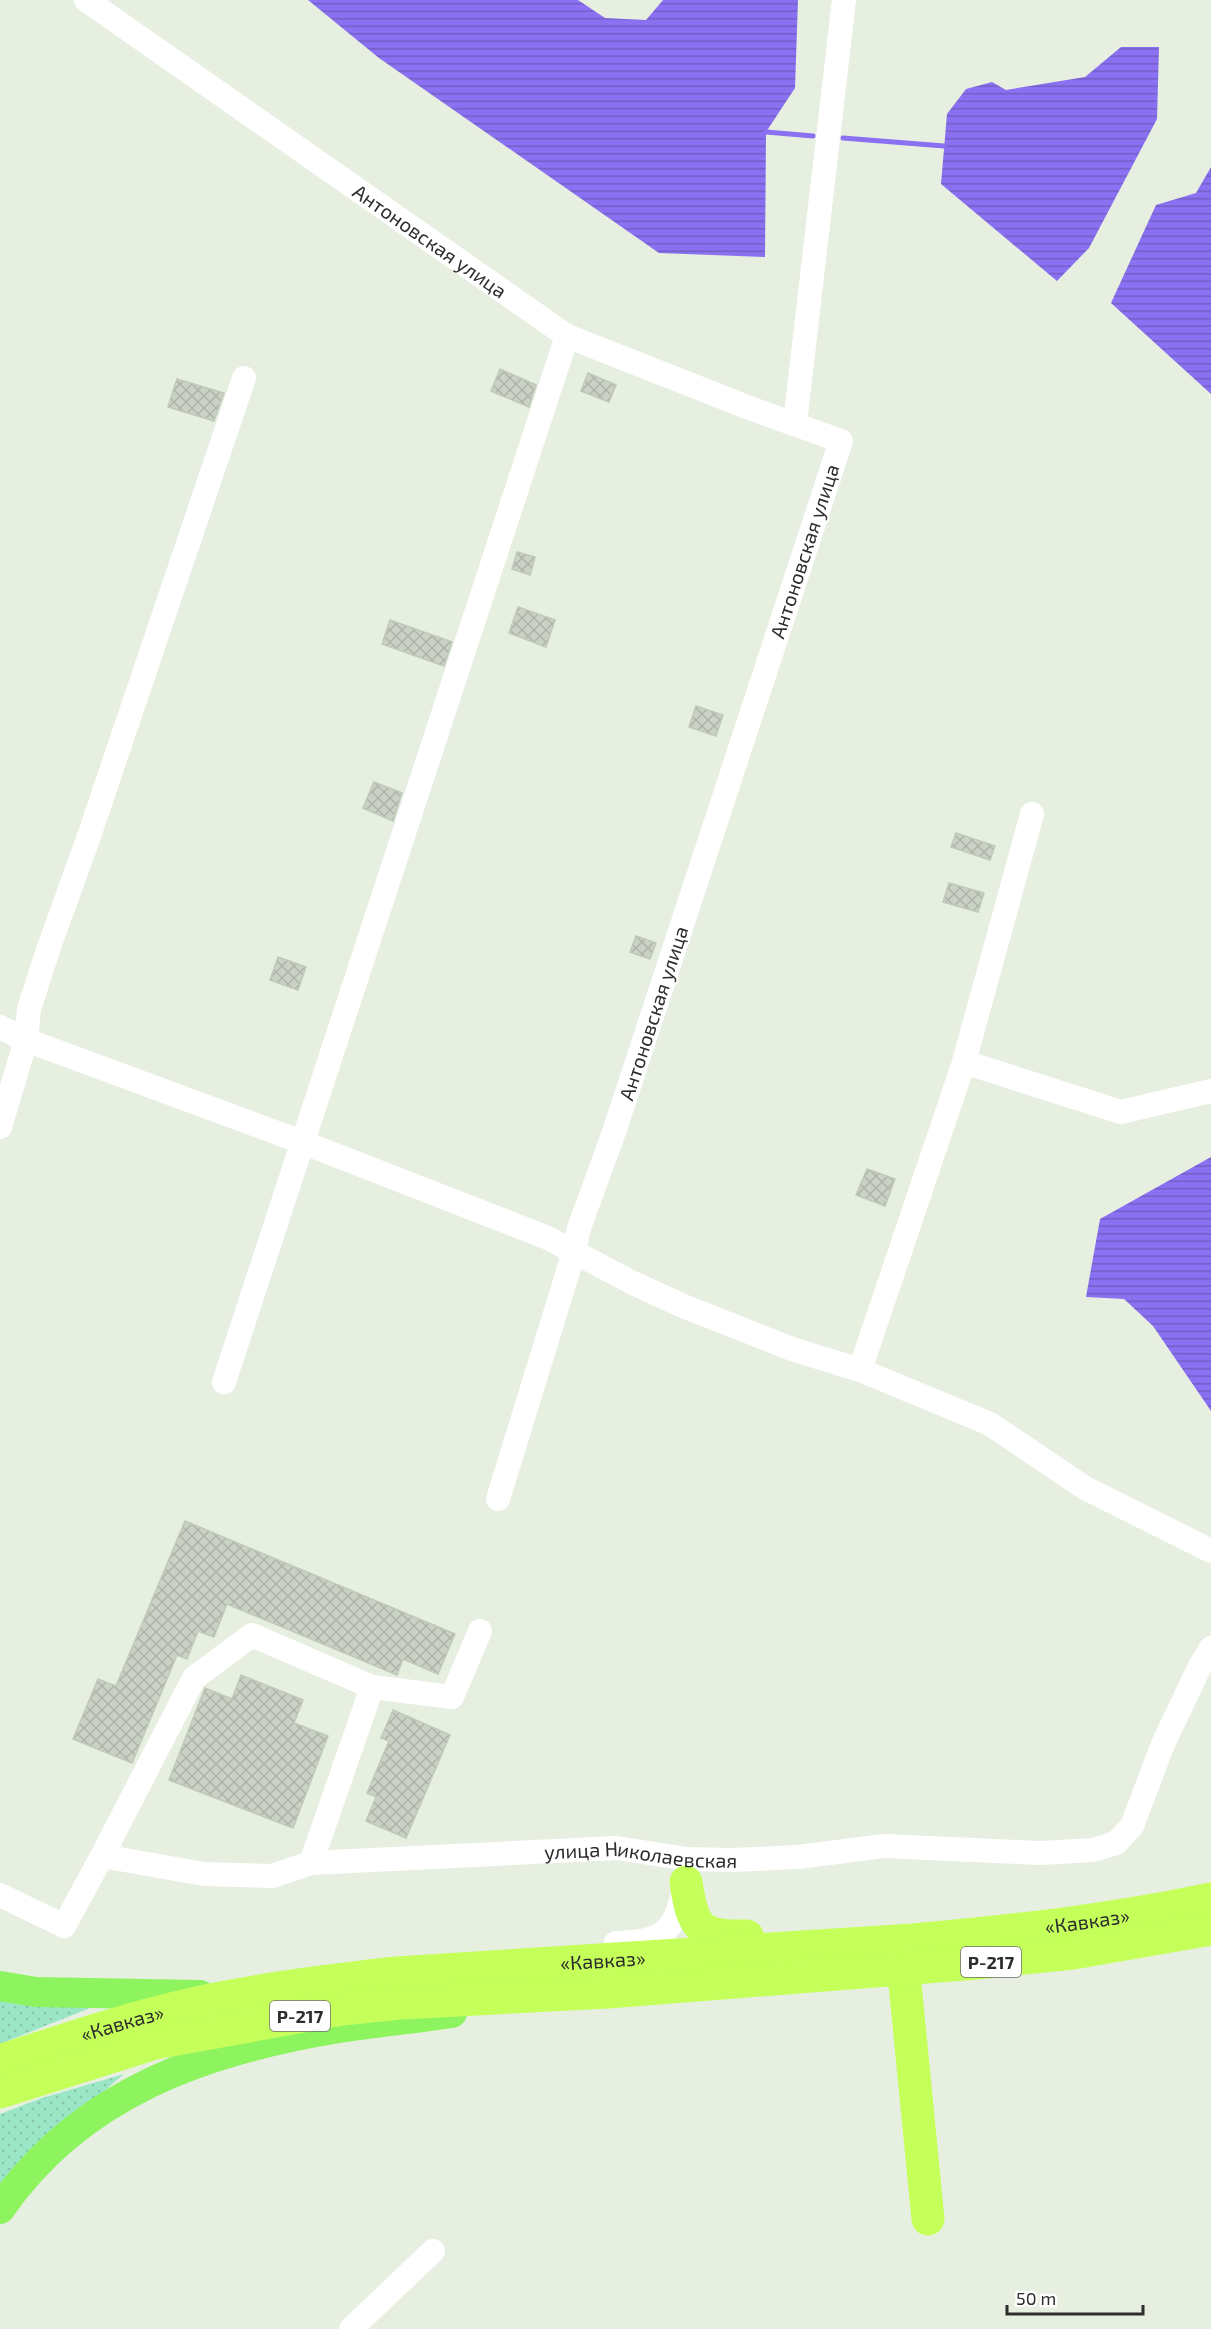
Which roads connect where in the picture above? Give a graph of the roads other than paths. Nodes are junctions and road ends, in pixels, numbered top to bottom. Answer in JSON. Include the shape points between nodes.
{"nodes":[{"id":1,"x":86,"y":0,"type":"edge"},
{"id":2,"x":844,"y":0,"type":"edge"},
{"id":3,"x":567,"y":336,"type":"junction"},
{"id":4,"x":244,"y":378,"type":"dead end"},
{"id":5,"x":795,"y":423,"type":"junction"},
{"id":6,"x":1032,"y":814,"type":"dead end"},
{"id":7,"x":0,"y":1027,"type":"edge"},
{"id":8,"x":26,"y":1040,"type":"junction"},
{"id":9,"x":964,"y":1062,"type":"junction"},
{"id":10,"x":1211,"y":1091,"type":"edge"},
{"id":11,"x":0,"y":1127,"type":"edge"},
{"id":12,"x":302,"y":1142,"type":"junction"},
{"id":13,"x":574,"y":1252,"type":"junction"},
{"id":14,"x":860,"y":1370,"type":"junction"},
{"id":15,"x":224,"y":1382,"type":"dead end"},
{"id":16,"x":498,"y":1499,"type":"dead end"},
{"id":17,"x":1211,"y":1551,"type":"edge"},
{"id":18,"x":480,"y":1630,"type":"dead end"},
{"id":19,"x":1211,"y":1648,"type":"edge"},
{"id":20,"x":372,"y":1687,"type":"junction"},
{"id":21,"x":102,"y":1856,"type":"junction"},
{"id":22,"x":311,"y":1863,"type":"junction"},
{"id":23,"x":687,"y":1871,"type":"junction"},
{"id":24,"x":0,"y":1895,"type":"edge"},
{"id":25,"x":1211,"y":1899,"type":"edge"},
{"id":26,"x":1211,"y":1929,"type":"edge"},
{"id":27,"x":864,"y":1944,"type":"junction"},
{"id":28,"x":561,"y":1962,"type":"junction"},
{"id":29,"x":905,"y":1974,"type":"junction"},
{"id":30,"x":0,"y":1986,"type":"edge"},
{"id":31,"x":608,"y":1992,"type":"junction"},
{"id":32,"x":236,"y":1995,"type":"junction"},
{"id":33,"x":0,"y":2061,"type":"edge"},
{"id":34,"x":0,"y":2092,"type":"edge"},
{"id":35,"x":0,"y":2209,"type":"edge"},
{"id":36,"x":928,"y":2219,"type":"dead end"},
{"id":37,"x":433,"y":2251,"type":"dead end"},
{"id":38,"x":351,"y":2329,"type":"edge"}],
"edges":[{"from":1,"to":3,"type":"street","name":"Антоновская улица"},
{"from":2,"to":5,"type":"street"},
{"from":3,"to":5,"type":"street","name":"Антоновская улица"},
{"from":3,"to":12,"type":"street"},
{"from":4,"to":8,"type":"street","via":[[48,950],[29,1009]]},
{"from":5,"to":13,"type":"street","name":"Антоновская улица","via":[[841,441]]},
{"from":6,"to":9,"type":"street"},
{"from":7,"to":8,"type":"street"},
{"from":8,"to":11,"type":"street"},
{"from":8,"to":12,"type":"street"},
{"from":9,"to":10,"type":"street","via":[[1120,1112]]},
{"from":9,"to":14,"type":"street"},
{"from":12,"to":13,"type":"street","via":[[548,1238]]},
{"from":12,"to":15,"type":"street"},
{"from":13,"to":14,"type":"street","via":[[683,1306]]},
{"from":13,"to":16,"type":"street","name":"Антоновская улица"},
{"from":14,"to":17,"type":"street","via":[[990,1424],[1085,1488]]},
{"from":18,"to":20,"type":"street","via":[[452,1697]]},
{"from":19,"to":23,"type":"street","name":"улица Николаевская","via":[[1163,1744],[1132,1826],[1116,1843],[1069,1852],[884,1846],[798,1857],[733,1860]]},
{"from":20,"to":21,"type":"street","via":[[252,1635],[194,1678]]},
{"from":20,"to":22,"type":"street"},
{"from":21,"to":22,"type":"street","name":"улица Николаевская","via":[[204,1874],[272,1875]]},
{"from":21,"to":24,"type":"street","via":[[64,1926]]},
{"from":22,"to":23,"type":"street","name":"улица Николаевская","via":[[617,1848]]},
{"from":23,"to":27,"type":"highway","via":[[690,1909],[698,1925],[711,1935],[843,1935]]},
{"from":23,"to":28,"type":"street","via":[[680,1909],[673,1923],[658,1937],[644,1942],[591,1944]]},
{"from":25,"to":27,"type":"highway","name":"«Кавказ»","number":"Р-217","via":[[1096,1920]]},
{"from":26,"to":29,"type":"highway","name":"«Кавказ»","number":"Р-217","via":[[1073,1953]]},
{"from":27,"to":28,"type":"highway","name":"«Кавказ»","number":"Р-217"},
{"from":28,"to":32,"type":"highway","name":"«Кавказ»","number":"Р-217","via":[[396,1973]]},
{"from":29,"to":31,"type":"highway","name":"«Кавказ»","number":"Р-217"},
{"from":29,"to":36,"type":"highway"},
{"from":30,"to":32,"type":"main road","via":[[36,1992]]},
{"from":31,"to":34,"type":"highway","name":"«Кавказ»","number":"Р-217","via":[[401,2003],[287,2018],[155,2043]]},
{"from":31,"to":35,"type":"main road","via":[[341,2028],[219,2056],[126,2094],[90,2117],[44,2158]]},
{"from":32,"to":33,"type":"highway","name":"«Кавказ»","number":"Р-217","via":[[141,2016]]},
{"from":37,"to":38,"type":"street"}]}
